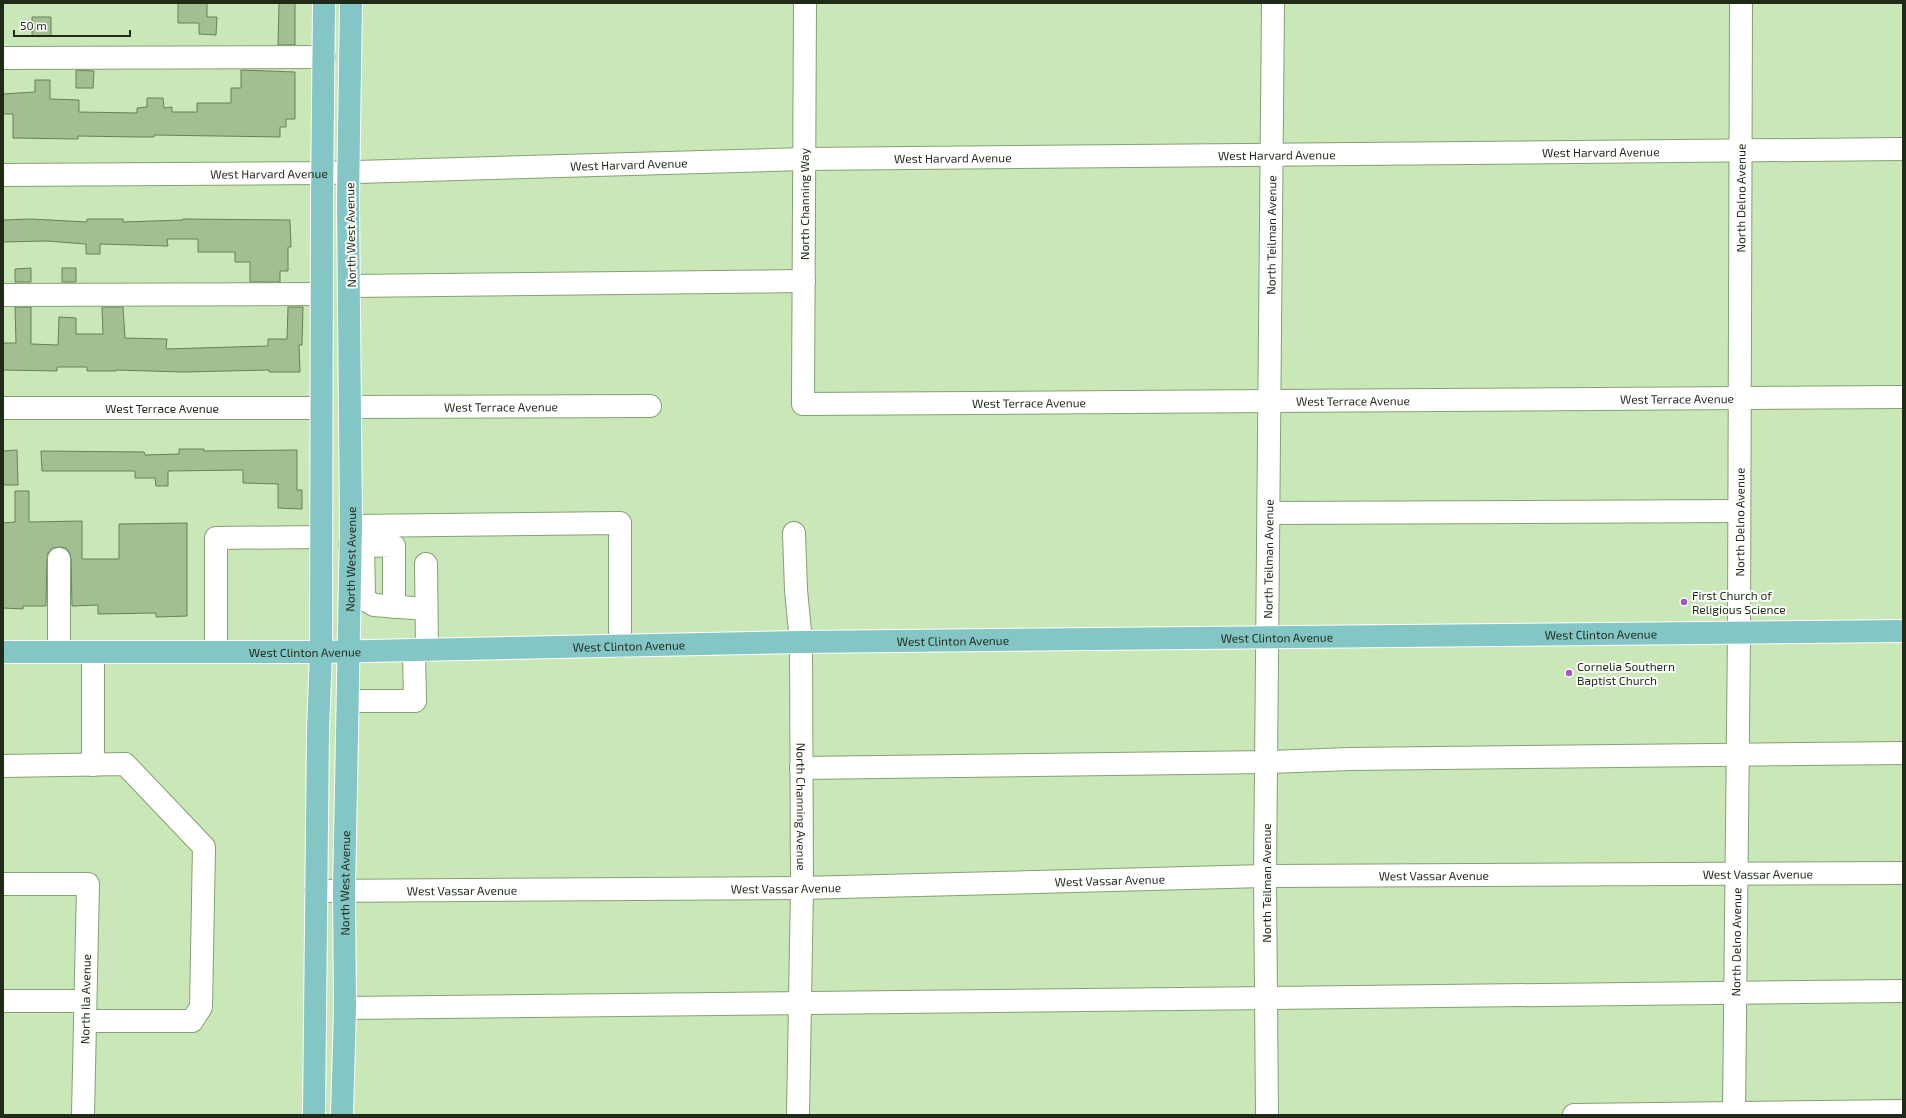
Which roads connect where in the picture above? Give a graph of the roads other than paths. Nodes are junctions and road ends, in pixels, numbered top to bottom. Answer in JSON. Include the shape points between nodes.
{"nodes":[{"id":1,"x":324,"y":3,"type":"edge"},
{"id":2,"x":352,"y":3,"type":"edge"},
{"id":3,"x":805,"y":3,"type":"edge"},
{"id":4,"x":1273,"y":3,"type":"edge"},
{"id":5,"x":1741,"y":3,"type":"edge"},
{"id":6,"x":324,"y":57,"type":"junction"},
{"id":7,"x":3,"y":58,"type":"edge"},
{"id":8,"x":1903,"y":149,"type":"edge"},
{"id":9,"x":1740,"y":151,"type":"junction"},
{"id":10,"x":1271,"y":155,"type":"junction"},
{"id":11,"x":804,"y":159,"type":"junction"},
{"id":12,"x":349,"y":172,"type":"junction"},
{"id":13,"x":323,"y":173,"type":"junction"},
{"id":14,"x":3,"y":175,"type":"edge"},
{"id":15,"x":804,"y":281,"type":"junction"},
{"id":16,"x":350,"y":286,"type":"junction"},
{"id":17,"x":322,"y":294,"type":"junction"},
{"id":18,"x":3,"y":295,"type":"edge"},
{"id":19,"x":1903,"y":397,"type":"edge"},
{"id":20,"x":1738,"y":398,"type":"junction"},
{"id":21,"x":1269,"y":402,"type":"junction"},
{"id":22,"x":803,"y":404,"type":"joint"},
{"id":23,"x":650,"y":406,"type":"dead end"},
{"id":24,"x":351,"y":407,"type":"junction"},
{"id":25,"x":3,"y":408,"type":"edge"},
{"id":26,"x":321,"y":408,"type":"junction"},
{"id":27,"x":1739,"y":511,"type":"junction"},
{"id":28,"x":1269,"y":513,"type":"junction"},
{"id":29,"x":794,"y":533,"type":"dead end"},
{"id":30,"x":321,"y":537,"type":"junction"},
{"id":31,"x":355,"y":539,"type":"junction"},
{"id":32,"x":58,"y":559,"type":"dead end"},
{"id":33,"x":426,"y":564,"type":"dead end"},
{"id":34,"x":394,"y":608,"type":"junction"},
{"id":35,"x":426,"y":609,"type":"junction"},
{"id":36,"x":1903,"y":631,"type":"edge"},
{"id":37,"x":1739,"y":633,"type":"junction"},
{"id":38,"x":1268,"y":638,"type":"junction"},
{"id":39,"x":801,"y":642,"type":"junction"},
{"id":40,"x":620,"y":646,"type":"junction"},
{"id":41,"x":420,"y":650,"type":"junction"},
{"id":42,"x":3,"y":652,"type":"edge"},
{"id":43,"x":58,"y":652,"type":"junction"},
{"id":44,"x":93,"y":652,"type":"junction"},
{"id":45,"x":216,"y":652,"type":"junction"},
{"id":46,"x":321,"y":652,"type":"junction"},
{"id":47,"x":349,"y":652,"type":"junction"},
{"id":48,"x":348,"y":701,"type":"junction"},
{"id":49,"x":1903,"y":753,"type":"edge"},
{"id":50,"x":1737,"y":755,"type":"junction"},
{"id":51,"x":1267,"y":762,"type":"junction"},
{"id":52,"x":93,"y":765,"type":"junction"},
{"id":53,"x":3,"y":766,"type":"edge"},
{"id":54,"x":801,"y":768,"type":"junction"},
{"id":55,"x":1903,"y":873,"type":"edge"},
{"id":56,"x":1736,"y":874,"type":"junction"},
{"id":57,"x":1265,"y":876,"type":"junction"},
{"id":58,"x":3,"y":884,"type":"edge"},
{"id":59,"x":802,"y":888,"type":"junction"},
{"id":60,"x":316,"y":891,"type":"junction"},
{"id":61,"x":344,"y":891,"type":"junction"},
{"id":62,"x":1903,"y":991,"type":"edge"},
{"id":63,"x":1736,"y":992,"type":"junction"},
{"id":64,"x":1267,"y":997,"type":"junction"},
{"id":65,"x":3,"y":1001,"type":"edge"},
{"id":66,"x":800,"y":1002,"type":"junction"},
{"id":67,"x":345,"y":1008,"type":"junction"},
{"id":68,"x":85,"y":1011,"type":"junction"},
{"id":69,"x":1903,"y":1111,"type":"edge"},
{"id":70,"x":1722,"y":1114,"type":"edge"},
{"id":71,"x":83,"y":1115,"type":"edge"},
{"id":72,"x":314,"y":1115,"type":"edge"},
{"id":73,"x":342,"y":1115,"type":"edge"},
{"id":74,"x":798,"y":1115,"type":"edge"},
{"id":75,"x":1267,"y":1115,"type":"edge"},
{"id":76,"x":1574,"y":1115,"type":"edge"}],
"edges":[{"from":1,"to":6,"type":"main road"},
{"from":2,"to":12,"type":"main road","name":"North West Avenue"},
{"from":3,"to":11,"type":"street","name":"North Channing Way"},
{"from":4,"to":10,"type":"street","name":"North Teilman Avenue"},
{"from":5,"to":9,"type":"street","name":"North Delno Avenue"},
{"from":6,"to":7,"type":"street"},
{"from":6,"to":13,"type":"main road"},
{"from":8,"to":9,"type":"street","name":"West Harvard Avenue"},
{"from":9,"to":10,"type":"street","name":"West Harvard Avenue"},
{"from":9,"to":20,"type":"street","name":"North Delno Avenue"},
{"from":10,"to":11,"type":"street","name":"West Harvard Avenue"},
{"from":10,"to":21,"type":"street","name":"North Teilman Avenue"},
{"from":11,"to":12,"type":"street","name":"West Harvard Avenue"},
{"from":11,"to":15,"type":"street","name":"North Channing Way"},
{"from":12,"to":13,"type":"street","name":"West Harvard Avenue"},
{"from":12,"to":16,"type":"main road","name":"North West Avenue"},
{"from":13,"to":14,"type":"street","name":"West Harvard Avenue"},
{"from":13,"to":17,"type":"main road"},
{"from":15,"to":16,"type":"street"},
{"from":15,"to":22,"type":"street","name":"North Channing Way"},
{"from":16,"to":24,"type":"main road","name":"North West Avenue"},
{"from":17,"to":18,"type":"street"},
{"from":17,"to":26,"type":"main road"},
{"from":19,"to":20,"type":"street","name":"West Terrace Avenue"},
{"from":20,"to":21,"type":"street","name":"West Terrace Avenue"},
{"from":20,"to":27,"type":"street","name":"North Delno Avenue"},
{"from":21,"to":22,"type":"street","name":"West Terrace Avenue"},
{"from":21,"to":28,"type":"street","name":"North Teilman Avenue"},
{"from":23,"to":24,"type":"street","name":"West Terrace Avenue"},
{"from":24,"to":31,"type":"main road","name":"North West Avenue"},
{"from":25,"to":26,"type":"street","name":"West Terrace Avenue"},
{"from":26,"to":30,"type":"main road"},
{"from":27,"to":28,"type":"street"},
{"from":27,"to":37,"type":"street","name":"North Delno Avenue"},
{"from":28,"to":38,"type":"street","name":"North Teilman Avenue"},
{"from":29,"to":39,"type":"street","name":"North Channing Avenue"},
{"from":30,"to":45,"type":"street","via":[[216,538]]},
{"from":30,"to":46,"type":"main road"},
{"from":31,"to":34,"type":"street","via":[[364,596],[374,605]]},
{"from":31,"to":34,"type":"street","via":[[394,546]]},
{"from":31,"to":40,"type":"street","via":[[620,522]]},
{"from":31,"to":47,"type":"main road","name":"North West Avenue"},
{"from":32,"to":43,"type":"street"},
{"from":33,"to":35,"type":"street"},
{"from":34,"to":35,"type":"street"},
{"from":35,"to":41,"type":"street"},
{"from":36,"to":37,"type":"main road","name":"West Clinton Avenue"},
{"from":37,"to":38,"type":"main road","name":"West Clinton Avenue"},
{"from":37,"to":50,"type":"street","name":"North Delno Avenue"},
{"from":38,"to":39,"type":"main road","name":"West Clinton Avenue"},
{"from":38,"to":51,"type":"street","name":"North Teilman Avenue"},
{"from":39,"to":40,"type":"main road","name":"West Clinton Avenue"},
{"from":39,"to":54,"type":"street","name":"North Channing Avenue"},
{"from":40,"to":41,"type":"main road","name":"West Clinton Avenue"},
{"from":41,"to":47,"type":"main road","name":"West Clinton Avenue"},
{"from":41,"to":48,"type":"street","via":[[415,701]]},
{"from":42,"to":43,"type":"main road","name":"West Clinton Avenue"},
{"from":43,"to":44,"type":"main road","name":"West Clinton Avenue"},
{"from":44,"to":45,"type":"main road","name":"West Clinton Avenue"},
{"from":44,"to":52,"type":"street"},
{"from":45,"to":46,"type":"main road","name":"West Clinton Avenue"},
{"from":46,"to":47,"type":"main road","name":"West Clinton Avenue"},
{"from":46,"to":60,"type":"main road"},
{"from":47,"to":48,"type":"main road","name":"North West Avenue"},
{"from":48,"to":61,"type":"main road","name":"North West Avenue"},
{"from":49,"to":50,"type":"street"},
{"from":50,"to":51,"type":"street"},
{"from":50,"to":56,"type":"street","name":"North Delno Avenue"},
{"from":51,"to":54,"type":"street"},
{"from":51,"to":57,"type":"street","name":"North Teilman Avenue"},
{"from":52,"to":53,"type":"street"},
{"from":52,"to":68,"type":"street","via":[[125,764],[204,847],[201,1007],[192,1021]]},
{"from":54,"to":59,"type":"street","name":"North Channing Avenue"},
{"from":55,"to":56,"type":"street","name":"West Vassar Avenue"},
{"from":56,"to":57,"type":"street","name":"West Vassar Avenue"},
{"from":56,"to":63,"type":"street","name":"North Delno Avenue"},
{"from":57,"to":59,"type":"street","name":"West Vassar Avenue"},
{"from":57,"to":64,"type":"street","name":"North Teilman Avenue"},
{"from":58,"to":68,"type":"street","name":"North Ila Avenue","via":[[88,884]]},
{"from":59,"to":61,"type":"street","name":"West Vassar Avenue"},
{"from":59,"to":66,"type":"street","name":"North Channing Avenue"},
{"from":60,"to":61,"type":"street","name":"West Vassar Avenue"},
{"from":60,"to":72,"type":"main road"},
{"from":61,"to":67,"type":"main road","name":"North West Avenue"},
{"from":62,"to":63,"type":"street"},
{"from":63,"to":64,"type":"street"},
{"from":63,"to":70,"type":"street","name":"North Delno Avenue"},
{"from":64,"to":66,"type":"street"},
{"from":64,"to":75,"type":"street","name":"North Teilman Avenue"},
{"from":65,"to":68,"type":"street"},
{"from":66,"to":67,"type":"street"},
{"from":66,"to":74,"type":"street","name":"North Channing Avenue"},
{"from":67,"to":73,"type":"main road","name":"North West Avenue"},
{"from":68,"to":71,"type":"street","name":"North Ila Avenue"},
{"from":69,"to":70,"type":"street"},
{"from":70,"to":76,"type":"street"}]}
